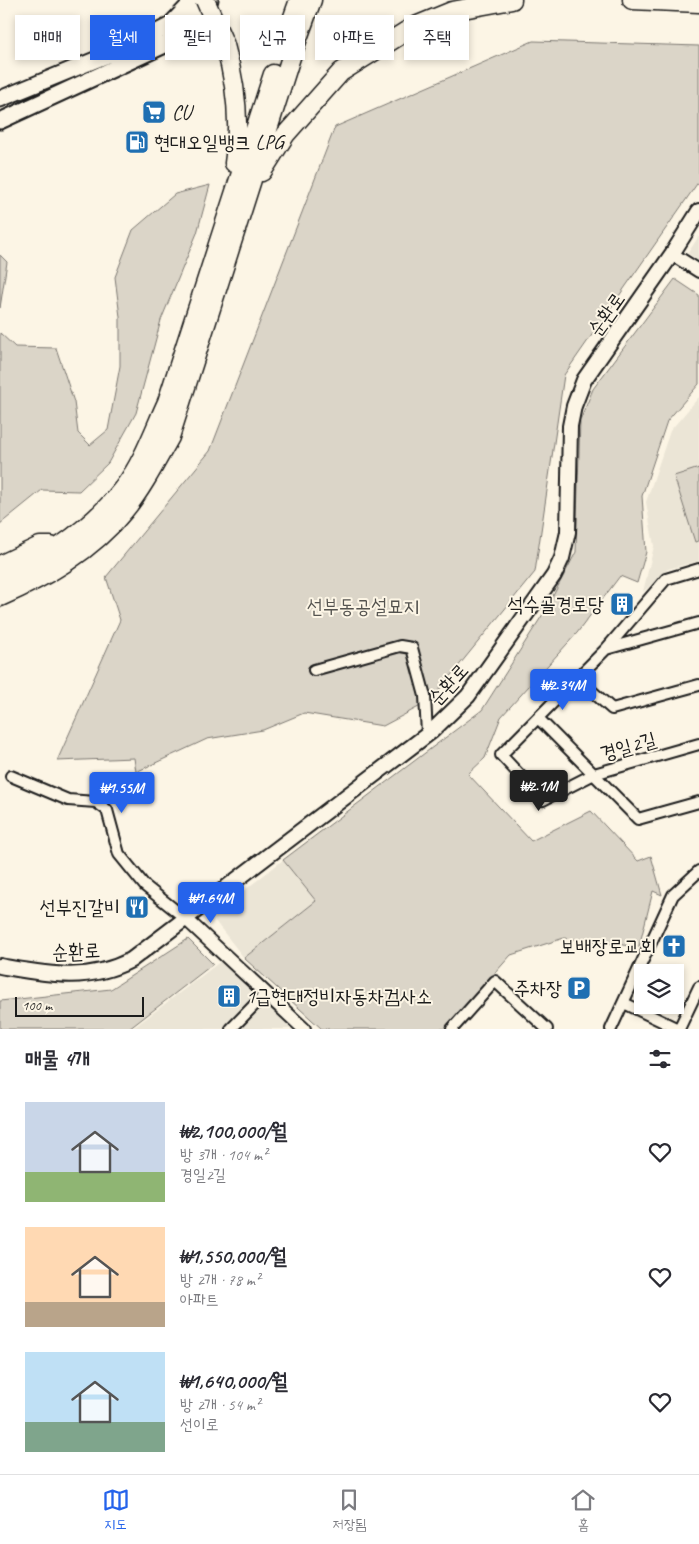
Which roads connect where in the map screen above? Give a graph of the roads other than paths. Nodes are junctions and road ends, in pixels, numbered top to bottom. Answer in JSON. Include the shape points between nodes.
{"nodes":[{"id":1,"x":194,"y":0,"type":"edge"},
{"id":2,"x":205,"y":0,"type":"edge"},
{"id":3,"x":210,"y":0,"type":"edge"},
{"id":4,"x":298,"y":0,"type":"edge"},
{"id":5,"x":312,"y":0,"type":"edge"},
{"id":6,"x":512,"y":0,"type":"edge"},
{"id":7,"x":632,"y":0,"type":"edge"},
{"id":8,"x":688,"y":0,"type":"edge"},
{"id":9,"x":699,"y":2,"type":"edge"},
{"id":10,"x":0,"y":99,"type":"edge"},
{"id":11,"x":0,"y":120,"type":"edge"},
{"id":12,"x":699,"y":211,"type":"edge"},
{"id":13,"x":224,"y":221,"type":"junction"},
{"id":14,"x":231,"y":246,"type":"junction"},
{"id":15,"x":672,"y":254,"type":"junction"},
{"id":16,"x":699,"y":272,"type":"edge"},
{"id":17,"x":59,"y":546,"type":"junction"},
{"id":18,"x":0,"y":565,"type":"edge"},
{"id":19,"x":699,"y":569,"type":"edge"},
{"id":20,"x":0,"y":581,"type":"edge"},
{"id":21,"x":0,"y":597,"type":"edge"},
{"id":22,"x":699,"y":623,"type":"edge"},
{"id":23,"x":606,"y":648,"type":"junction"},
{"id":24,"x":314,"y":670,"type":"dead end"},
{"id":25,"x":577,"y":678,"type":"junction"},
{"id":26,"x":699,"y":685,"type":"edge"},
{"id":27,"x":538,"y":718,"type":"junction"},
{"id":28,"x":427,"y":734,"type":"junction"},
{"id":29,"x":699,"y":744,"type":"edge"},
{"id":30,"x":594,"y":774,"type":"junction"},
{"id":31,"x":11,"y":776,"type":"dead end"},
{"id":32,"x":699,"y":802,"type":"edge"},
{"id":33,"x":699,"y":871,"type":"edge"},
{"id":34,"x":185,"y":918,"type":"junction"},
{"id":35,"x":0,"y":966,"type":"edge"},
{"id":36,"x":699,"y":987,"type":"edge"},
{"id":37,"x":266,"y":993,"type":"junction"},
{"id":38,"x":624,"y":1003,"type":"junction"},
{"id":39,"x":455,"y":1025,"type":"edge"},
{"id":40,"x":232,"y":1029,"type":"edge"},
{"id":41,"x":304,"y":1029,"type":"edge"},
{"id":42,"x":467,"y":1029,"type":"edge"},
{"id":43,"x":547,"y":1029,"type":"edge"},
{"id":44,"x":611,"y":1029,"type":"edge"},
{"id":45,"x":679,"y":1029,"type":"edge"}],
"edges":[{"from":1,"to":10,"type":"main road","via":[[169,26],[134,44]]},
{"from":2,"to":13,"type":"highway","bridge":true,"via":[[225,45],[233,73],[238,113],[238,142]]},
{"from":3,"to":11,"type":"main road","via":[[168,44]]},
{"from":4,"to":13,"type":"highway"},
{"from":5,"to":14,"type":"highway"},
{"from":6,"to":14,"type":"highway","via":[[452,11],[413,27],[341,72],[286,134],[264,166]]},
{"from":7,"to":9,"type":"highway"},
{"from":8,"to":9,"type":"highway"},
{"from":12,"to":15,"type":"main road","name":"순환로"},
{"from":13,"to":17,"type":"highway","via":[[167,402],[148,444],[124,487],[88,524]]},
{"from":14,"to":21,"type":"highway","via":[[170,437],[145,482],[124,512],[97,540],[33,583]]},
{"from":15,"to":16,"type":"street"},
{"from":15,"to":28,"type":"main road","name":"순환로","via":[[584,380],[574,406],[569,442],[568,532],[554,575],[468,696]]},
{"from":17,"to":18,"type":"highway","via":[[40,546]]},
{"from":17,"to":20,"type":"highway"},
{"from":19,"to":23,"type":"street","via":[[666,579]]},
{"from":22,"to":23,"type":"street"},
{"from":23,"to":25,"type":"street"},
{"from":24,"to":28,"type":"street","via":[[400,646],[412,648],[425,696]]},
{"from":25,"to":26,"type":"street","via":[[612,710]]},
{"from":25,"to":27,"type":"street"},
{"from":27,"to":30,"type":"street"},
{"from":27,"to":30,"type":"street","name":"경일2길","via":[[501,755],[543,800]]},
{"from":28,"to":34,"type":"main road","name":"순환로"},
{"from":29,"to":30,"type":"street","name":"경일2길"},
{"from":30,"to":32,"type":"street","via":[[638,819]]},
{"from":31,"to":34,"type":"street","via":[[68,800],[96,802],[107,810],[119,854],[145,886]]},
{"from":33,"to":38,"type":"street","via":[[673,895]]},
{"from":34,"to":35,"type":"main road","name":"순환로","via":[[131,960],[104,972],[64,975]]},
{"from":34,"to":37,"type":"street"},
{"from":36,"to":45,"type":"street"},
{"from":37,"to":40,"type":"street"},
{"from":37,"to":41,"type":"street"},
{"from":38,"to":44,"type":"street"},
{"from":38,"to":45,"type":"street"},
{"from":39,"to":42,"type":"street"},
{"from":39,"to":43,"type":"street","via":[[495,981]]}]}
